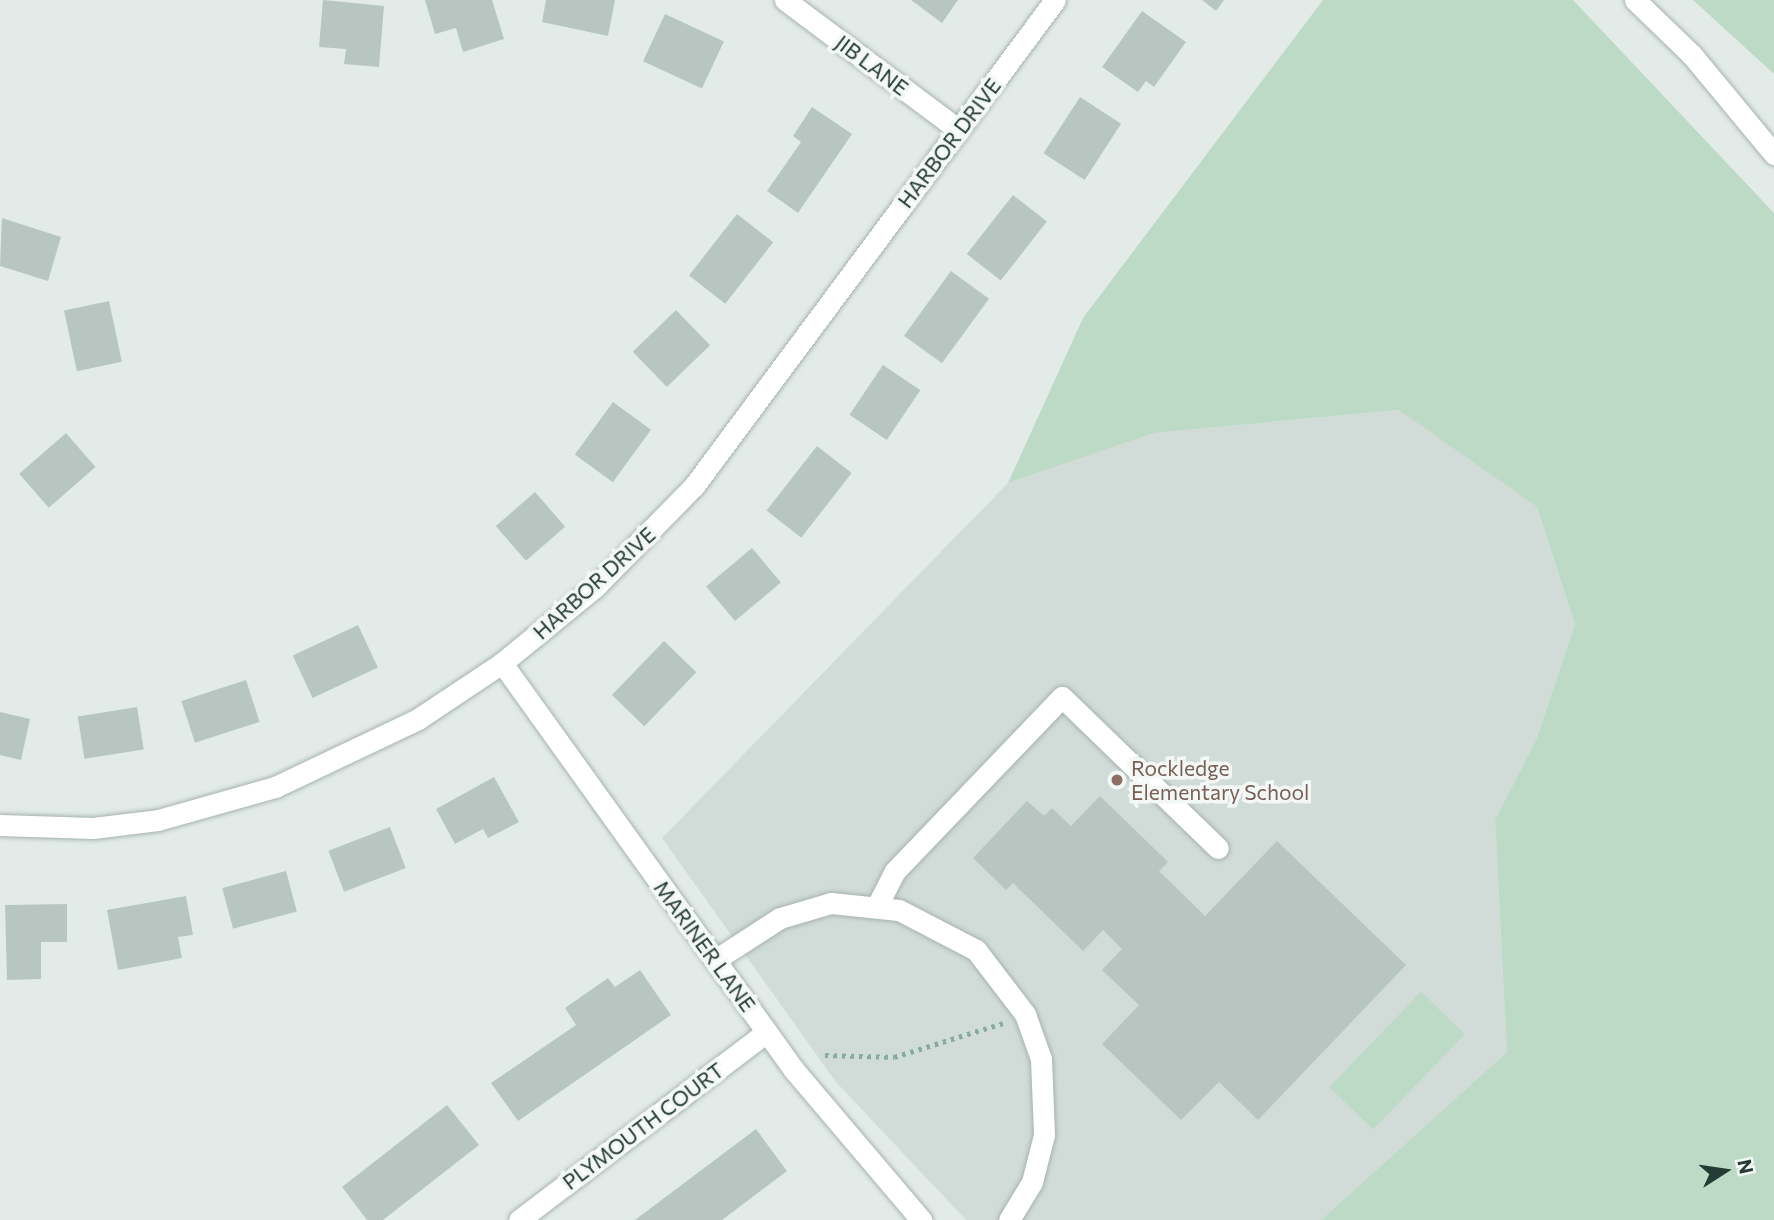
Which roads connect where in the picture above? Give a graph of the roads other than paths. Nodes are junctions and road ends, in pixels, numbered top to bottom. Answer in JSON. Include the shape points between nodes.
{"nodes":[{"id":1,"x":785,"y":0,"type":"edge"},
{"id":2,"x":1055,"y":0,"type":"edge"},
{"id":3,"x":1635,"y":0,"type":"edge"},
{"id":4,"x":958,"y":130,"type":"junction"},
{"id":5,"x":1774,"y":154,"type":"edge"},
{"id":6,"x":502,"y":663,"type":"junction"},
{"id":7,"x":0,"y":825,"type":"edge"},
{"id":8,"x":1218,"y":848,"type":"dead end"},
{"id":9,"x":877,"y":906,"type":"junction"},
{"id":10,"x":715,"y":960,"type":"junction"},
{"id":11,"x":767,"y":1032,"type":"junction"},
{"id":12,"x":916,"y":1218,"type":"edge"},
{"id":13,"x":519,"y":1220,"type":"edge"},
{"id":14,"x":1009,"y":1220,"type":"edge"}],
"edges":[{"from":1,"to":4,"type":"street","name":"JIB LANE"},
{"from":2,"to":4,"type":"street","name":"HARBOR DRIVE"},
{"from":3,"to":5,"type":"street","via":[[1692,55]]},
{"from":4,"to":6,"type":"street","name":"HARBOR DRIVE","via":[[694,486],[596,587]]},
{"from":6,"to":7,"type":"street","name":"HARBOR DRIVE","via":[[418,719],[275,787],[158,820],[93,828]]},
{"from":6,"to":10,"type":"street","name":"MARINER LANE"},
{"from":8,"to":9,"type":"street","via":[[1062,697],[895,871]]},
{"from":9,"to":10,"type":"street","via":[[831,903],[797,911]]},
{"from":9,"to":14,"type":"street","via":[[938,926],[976,950],[1025,1014],[1041,1059],[1044,1135],[1032,1182]]},
{"from":10,"to":11,"type":"street","name":"MARINER LANE"},
{"from":11,"to":12,"type":"street","name":"MARINER LANE"},
{"from":11,"to":13,"type":"street","name":"PLYMOUTH COURT"}]}
